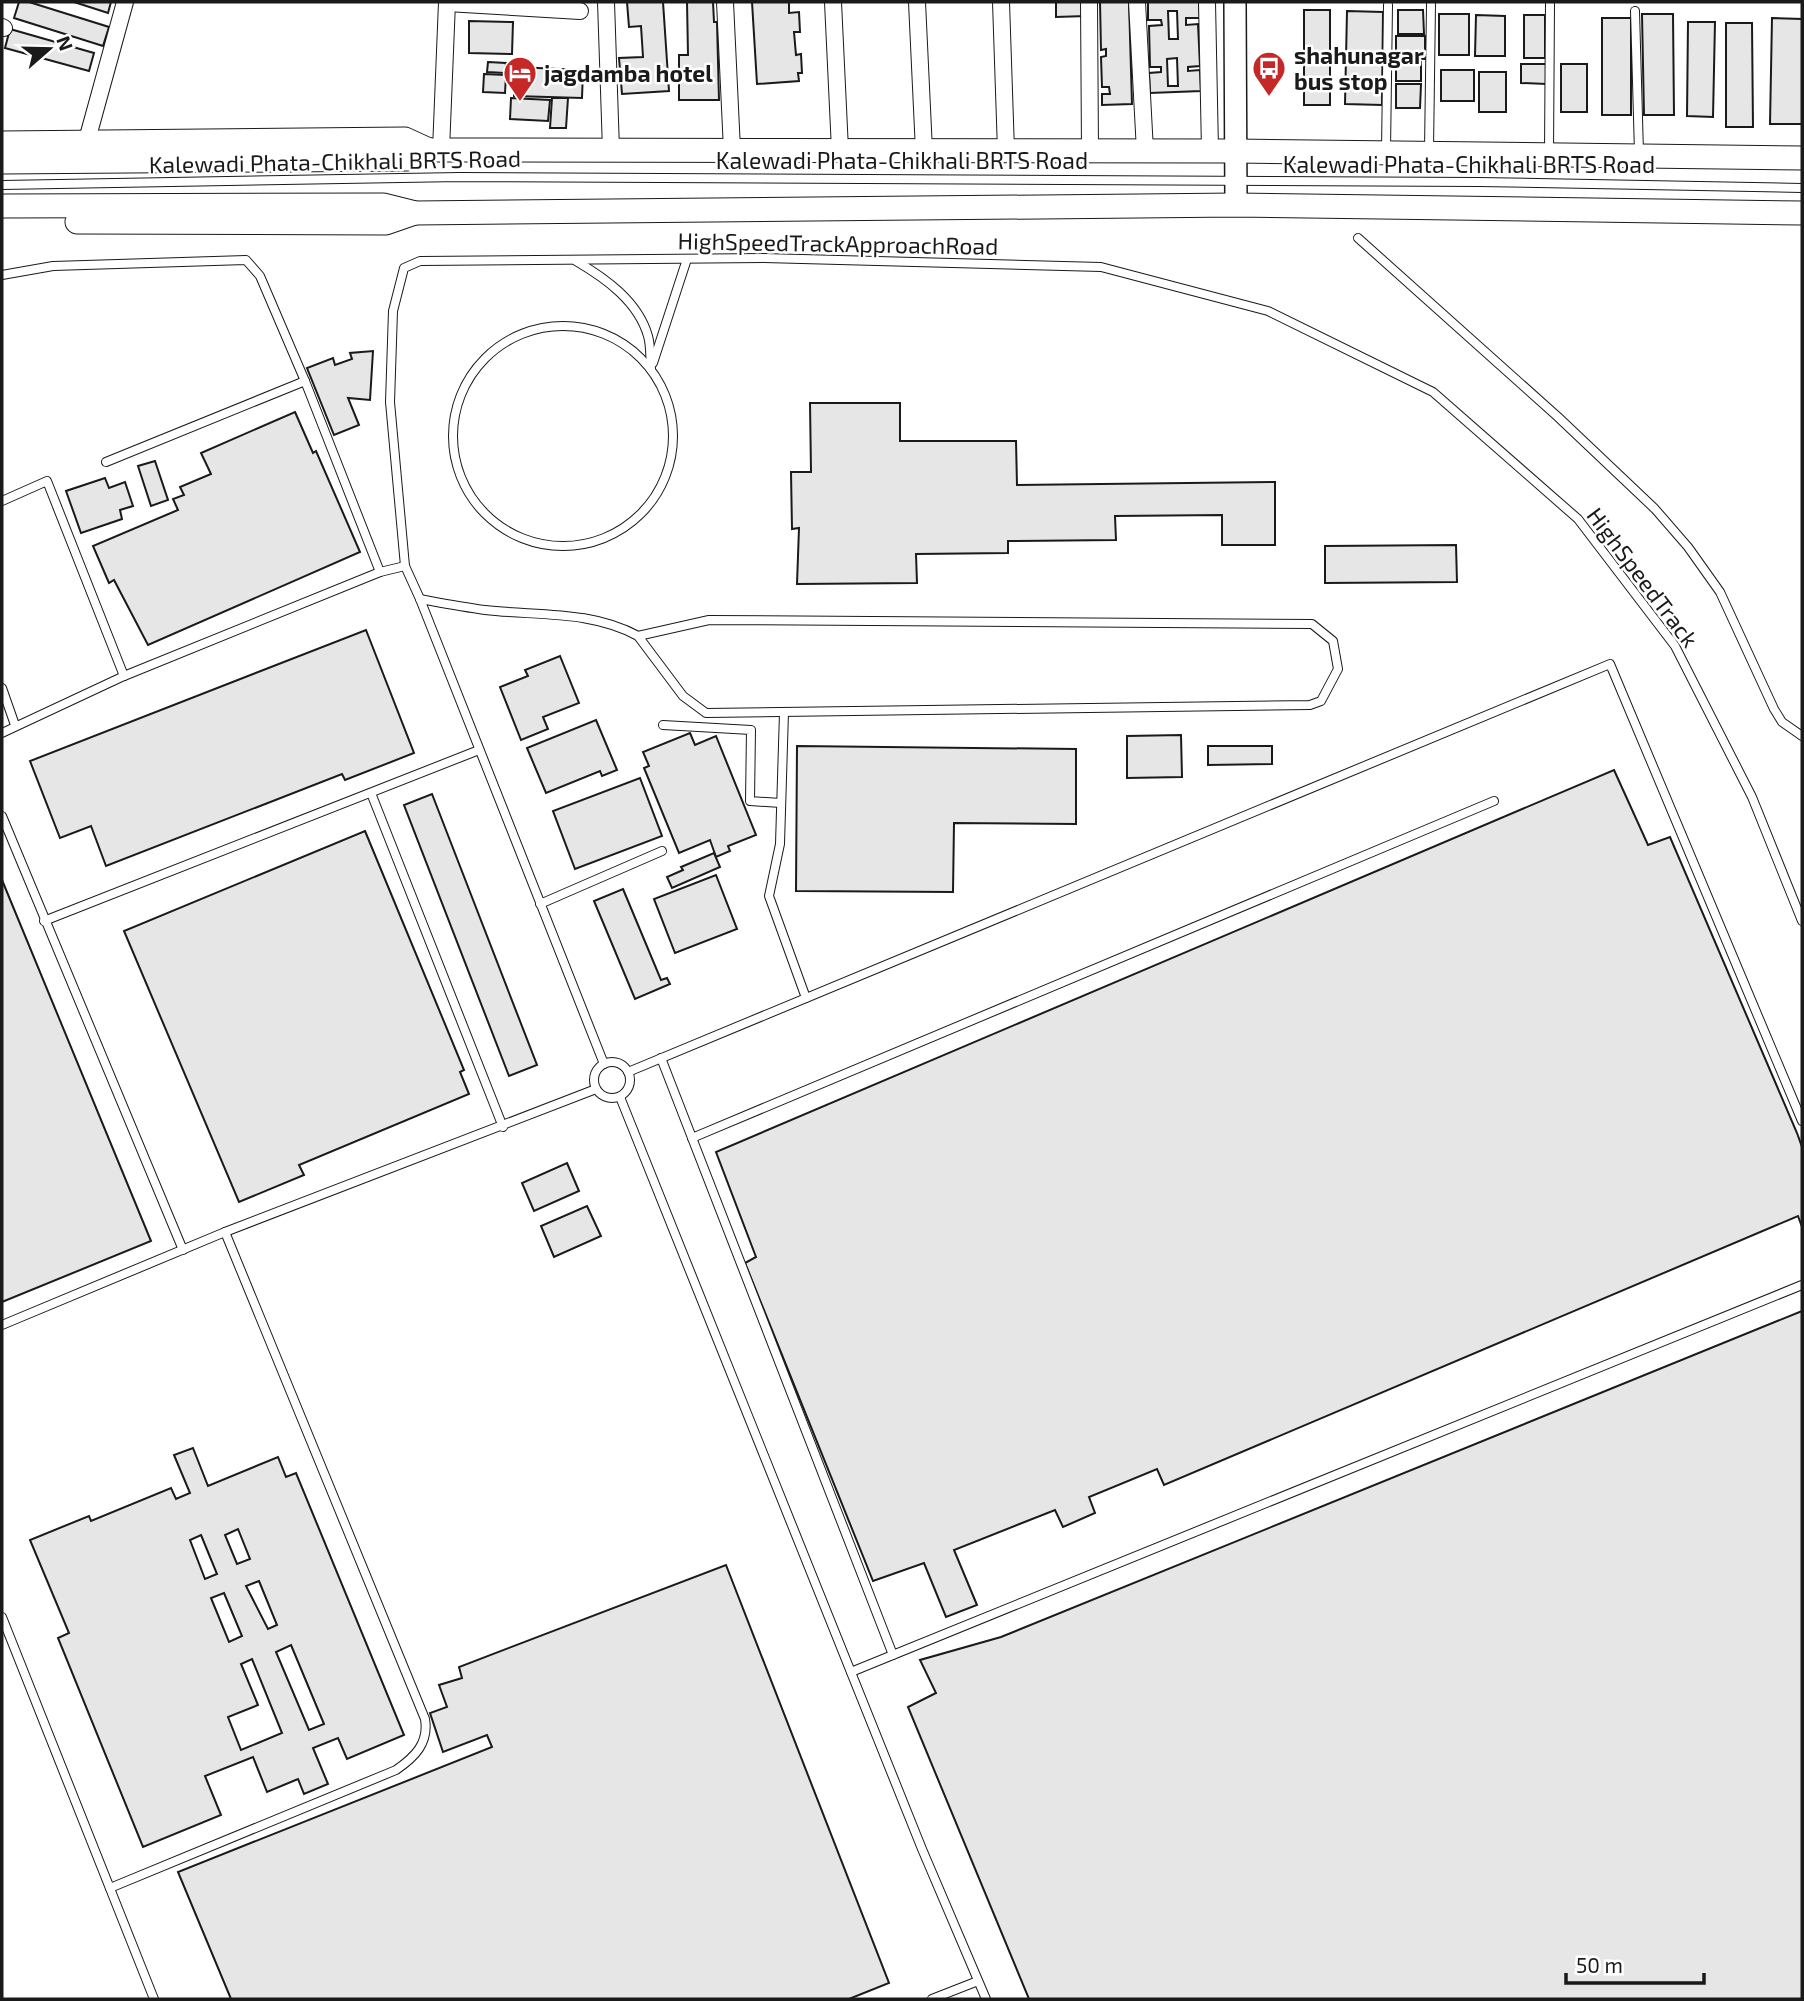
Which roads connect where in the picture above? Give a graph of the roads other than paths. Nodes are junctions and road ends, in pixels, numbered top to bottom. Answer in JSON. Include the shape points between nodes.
{"nodes":[{"id":1,"x":125,"y":2,"type":"edge"},
{"id":2,"x":606,"y":2,"type":"edge"},
{"id":3,"x":725,"y":2,"type":"edge"},
{"id":4,"x":833,"y":2,"type":"edge"},
{"id":5,"x":917,"y":2,"type":"edge"},
{"id":6,"x":1001,"y":2,"type":"edge"},
{"id":7,"x":1089,"y":2,"type":"edge"},
{"id":8,"x":1137,"y":2,"type":"edge"},
{"id":9,"x":1207,"y":2,"type":"edge"},
{"id":10,"x":1235,"y":2,"type":"edge"},
{"id":11,"x":447,"y":3,"type":"edge"},
{"id":12,"x":1431,"y":4,"type":"dead end"},
{"id":13,"x":1550,"y":4,"type":"dead end"},
{"id":14,"x":1388,"y":5,"type":"dead end"},
{"id":15,"x":1635,"y":10,"type":"dead end"},
{"id":16,"x":580,"y":11,"type":"dead end"},
{"id":17,"x":87,"y":140,"type":"junction"},
{"id":18,"x":2,"y":144,"type":"edge"},
{"id":19,"x":435,"y":150,"type":"junction"},
{"id":20,"x":611,"y":150,"type":"junction"},
{"id":21,"x":732,"y":150,"type":"junction"},
{"id":22,"x":840,"y":150,"type":"junction"},
{"id":23,"x":924,"y":151,"type":"junction"},
{"id":24,"x":1006,"y":151,"type":"junction"},
{"id":25,"x":1090,"y":151,"type":"junction"},
{"id":26,"x":1145,"y":151,"type":"junction"},
{"id":27,"x":1210,"y":151,"type":"junction"},
{"id":28,"x":1236,"y":151,"type":"junction"},
{"id":29,"x":1386,"y":153,"type":"junction"},
{"id":30,"x":1429,"y":153,"type":"junction"},
{"id":31,"x":1549,"y":155,"type":"junction"},
{"id":32,"x":1639,"y":156,"type":"junction"},
{"id":33,"x":1802,"y":159,"type":"edge"},
{"id":34,"x":2,"y":162,"type":"edge"},
{"id":35,"x":1236,"y":182,"type":"junction"},
{"id":36,"x":2,"y":186,"type":"edge"},
{"id":37,"x":1802,"y":188,"type":"edge"},
{"id":38,"x":1236,"y":205,"type":"junction"},
{"id":39,"x":2,"y":206,"type":"edge"},
{"id":40,"x":415,"y":213,"type":"junction"},
{"id":41,"x":1802,"y":213,"type":"edge"},
{"id":42,"x":2,"y":222,"type":"edge"},
{"id":43,"x":1359,"y":238,"type":"dead end"},
{"id":44,"x":687,"y":259,"type":"junction"},
{"id":45,"x":573,"y":260,"type":"junction"},
{"id":46,"x":2,"y":275,"type":"edge"},
{"id":47,"x":1268,"y":311,"type":"joint"},
{"id":48,"x":651,"y":369,"type":"junction"},
{"id":49,"x":305,"y":381,"type":"junction"},
{"id":50,"x":106,"y":462,"type":"dead end"},
{"id":51,"x":2,"y":501,"type":"edge"},
{"id":52,"x":405,"y":566,"type":"junction"},
{"id":53,"x":380,"y":572,"type":"junction"},
{"id":54,"x":421,"y":599,"type":"junction"},
{"id":55,"x":638,"y":636,"type":"junction"},
{"id":56,"x":124,"y":676,"type":"junction"},
{"id":57,"x":2,"y":688,"type":"edge"},
{"id":58,"x":784,"y":712,"type":"junction"},
{"id":59,"x":15,"y":725,"type":"junction"},
{"id":60,"x":663,"y":725,"type":"dead end"},
{"id":61,"x":2,"y":733,"type":"edge"},
{"id":62,"x":1802,"y":736,"type":"edge"},
{"id":63,"x":479,"y":750,"type":"junction"},
{"id":64,"x":371,"y":793,"type":"junction"},
{"id":65,"x":1494,"y":800,"type":"dead end"},
{"id":66,"x":781,"y":803,"type":"junction"},
{"id":67,"x":2,"y":816,"type":"edge"},
{"id":68,"x":662,"y":851,"type":"dead end"},
{"id":69,"x":540,"y":904,"type":"junction"},
{"id":70,"x":44,"y":921,"type":"junction"},
{"id":71,"x":1802,"y":921,"type":"edge"},
{"id":72,"x":806,"y":998,"type":"junction"},
{"id":73,"x":661,"y":1058,"type":"junction"},
{"id":74,"x":604,"y":1064,"type":"junction"},
{"id":75,"x":628,"y":1072,"type":"junction"},
{"id":76,"x":596,"y":1089,"type":"junction"},
{"id":77,"x":620,"y":1097,"type":"junction"},
{"id":78,"x":1802,"y":1121,"type":"edge"},
{"id":79,"x":503,"y":1127,"type":"junction"},
{"id":80,"x":692,"y":1138,"type":"junction"},
{"id":81,"x":225,"y":1232,"type":"junction"},
{"id":82,"x":183,"y":1250,"type":"junction"},
{"id":83,"x":1802,"y":1286,"type":"edge"},
{"id":84,"x":2,"y":1325,"type":"edge"},
{"id":85,"x":2,"y":1617,"type":"edge"},
{"id":86,"x":893,"y":1655,"type":"junction"},
{"id":87,"x":851,"y":1672,"type":"junction"},
{"id":88,"x":110,"y":1888,"type":"junction"},
{"id":89,"x":978,"y":1980,"type":"junction"},
{"id":90,"x":154,"y":1999,"type":"edge"},
{"id":91,"x":932,"y":1999,"type":"edge"},
{"id":92,"x":986,"y":1999,"type":"edge"}],
"edges":[{"from":1,"to":17,"type":"street"},
{"from":2,"to":20,"type":"street"},
{"from":3,"to":21,"type":"street"},
{"from":4,"to":22,"type":"street"},
{"from":5,"to":23,"type":"street"},
{"from":6,"to":24,"type":"street"},
{"from":7,"to":25,"type":"street"},
{"from":8,"to":26,"type":"street"},
{"from":9,"to":27,"type":"street"},
{"from":10,"to":28,"type":"street"},
{"from":11,"to":16,"type":"street"},
{"from":11,"to":19,"type":"street"},
{"from":12,"to":30,"type":"lane"},
{"from":13,"to":31,"type":"lane"},
{"from":14,"to":29,"type":"lane"},
{"from":15,"to":32,"type":"lane"},
{"from":17,"to":18,"type":"main road"},
{"from":17,"to":19,"type":"main road","via":[[405,139]]},
{"from":19,"to":20,"type":"main road"},
{"from":19,"to":34,"type":"main road","via":[[407,159]]},
{"from":20,"to":21,"type":"main road"},
{"from":21,"to":22,"type":"main road"},
{"from":22,"to":23,"type":"main road"},
{"from":23,"to":24,"type":"main road"},
{"from":24,"to":25,"type":"main road"},
{"from":25,"to":26,"type":"main road"},
{"from":26,"to":27,"type":"main road"},
{"from":27,"to":28,"type":"main road"},
{"from":28,"to":29,"type":"main road"},
{"from":28,"to":35,"type":"street"},
{"from":29,"to":30,"type":"main road"},
{"from":30,"to":31,"type":"main road"},
{"from":31,"to":32,"type":"main road"},
{"from":32,"to":33,"type":"main road"},
{"from":35,"to":36,"type":"lane","name":"Kalewadi Phata-Chikhali BRTS Road","via":[[460,177]]},
{"from":35,"to":37,"type":"lane","name":"Kalewadi Phata-Chikhali BRTS Road"},
{"from":35,"to":38,"type":"street"},
{"from":38,"to":40,"type":"main road"},
{"from":38,"to":41,"type":"main road"},
{"from":39,"to":40,"type":"main road","via":[[383,205]]},
{"from":40,"to":42,"type":"main road","via":[[386,223]]},
{"from":43,"to":62,"type":"lane","via":[[1655,509],[1720,592],[1773,709]]},
{"from":44,"to":45,"type":"lane","name":"HighSpeedTrackApproachRoad"},
{"from":44,"to":47,"type":"lane","name":"HighSpeedTrackApproachRoad","via":[[1101,267]]},
{"from":44,"to":48,"type":"lane"},
{"from":45,"to":48,"type":"lane","via":[[606,279],[631,304],[649,335]]},
{"from":45,"to":52,"type":"lane","name":"HighSpeedTrackApproachRoad","via":[[420,261],[404,268],[393,312],[390,402]]},
{"from":46,"to":49,"type":"lane","via":[[53,266],[246,260],[260,276]]},
{"from":47,"to":71,"type":"lane","name":"HighSpeedTrack","via":[[1433,392],[1578,519],[1675,646],[1752,797]]},
{"from":48,"to":48,"type":"lane","via":[[624,344],[590,328],[553,326],[517,335],[486,356],[464,386],[453,422],[455,459],[469,494],[492,521],[523,539],[546,545],[593,544],[625,529],[651,504],[668,473],[674,438],[668,402]]},
{"from":49,"to":50,"type":"lane"},
{"from":49,"to":53,"type":"lane"},
{"from":51,"to":56,"type":"lane","via":[[47,481]]},
{"from":52,"to":53,"type":"lane"},
{"from":52,"to":54,"type":"lane"},
{"from":53,"to":56,"type":"lane"},
{"from":54,"to":55,"type":"lane","via":[[597,621]]},
{"from":54,"to":63,"type":"lane"},
{"from":55,"to":58,"type":"lane","via":[[683,696],[706,713]]},
{"from":55,"to":58,"type":"lane","via":[[709,620],[1312,624],[1333,641],[1338,669],[1321,701],[1310,705]]},
{"from":56,"to":59,"type":"lane"},
{"from":57,"to":59,"type":"lane"},
{"from":58,"to":66,"type":"lane"},
{"from":59,"to":61,"type":"lane"},
{"from":60,"to":66,"type":"lane","via":[[751,730],[750,801]]},
{"from":63,"to":64,"type":"lane"},
{"from":63,"to":69,"type":"lane"},
{"from":64,"to":70,"type":"lane"},
{"from":64,"to":79,"type":"lane"},
{"from":65,"to":80,"type":"lane"},
{"from":66,"to":72,"type":"lane","via":[[780,844],[769,895]]},
{"from":67,"to":70,"type":"lane"},
{"from":68,"to":69,"type":"lane"},
{"from":69,"to":74,"type":"lane"},
{"from":70,"to":82,"type":"lane"},
{"from":72,"to":73,"type":"lane"},
{"from":72,"to":78,"type":"lane","via":[[1610,664]]},
{"from":73,"to":75,"type":"lane"},
{"from":73,"to":80,"type":"lane"},
{"from":74,"to":75,"type":"lane","via":[[621,1064]]},
{"from":74,"to":76,"type":"lane","via":[[594,1077]]},
{"from":75,"to":77,"type":"lane","via":[[630,1085]]},
{"from":76,"to":77,"type":"lane","via":[[605,1097]]},
{"from":76,"to":79,"type":"lane"},
{"from":77,"to":87,"type":"lane"},
{"from":79,"to":81,"type":"lane"},
{"from":80,"to":86,"type":"lane"},
{"from":81,"to":82,"type":"lane"},
{"from":81,"to":88,"type":"lane","via":[[427,1731],[415,1757],[396,1770]]},
{"from":82,"to":84,"type":"lane"},
{"from":83,"to":86,"type":"lane"},
{"from":85,"to":88,"type":"lane"},
{"from":86,"to":87,"type":"lane"},
{"from":87,"to":89,"type":"lane"},
{"from":88,"to":90,"type":"lane"},
{"from":89,"to":91,"type":"lane"},
{"from":89,"to":92,"type":"lane"}]}
